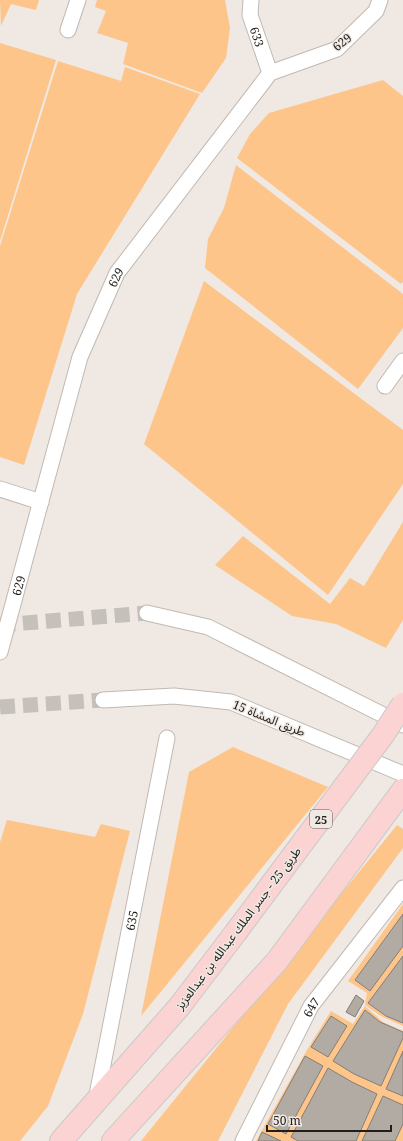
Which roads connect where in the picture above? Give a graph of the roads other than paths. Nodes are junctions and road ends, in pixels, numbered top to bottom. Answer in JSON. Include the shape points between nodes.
{"nodes":[{"id":1,"x":78,"y":0,"type":"edge"},
{"id":2,"x":251,"y":0,"type":"edge"},
{"id":3,"x":380,"y":0,"type":"edge"},
{"id":4,"x":68,"y":30,"type":"dead end"},
{"id":5,"x":270,"y":73,"type":"junction"},
{"id":6,"x":403,"y":361,"type":"edge"},
{"id":7,"x":385,"y":386,"type":"dead end"},
{"id":8,"x":0,"y":489,"type":"edge"},
{"id":9,"x":41,"y":502,"type":"junction"},
{"id":10,"x":147,"y":613,"type":"tunnel mouth"},
{"id":11,"x":0,"y":652,"type":"edge"},
{"id":12,"x":103,"y":700,"type":"tunnel mouth"},
{"id":13,"x":403,"y":704,"type":"edge"},
{"id":14,"x":403,"y":725,"type":"edge"},
{"id":15,"x":167,"y":738,"type":"dead end"},
{"id":16,"x":403,"y":774,"type":"edge"},
{"id":17,"x":403,"y":790,"type":"edge"},
{"id":18,"x":403,"y":888,"type":"edge"},
{"id":19,"x":95,"y":1103,"type":"junction"},
{"id":20,"x":61,"y":1141,"type":"edge"},
{"id":21,"x":113,"y":1141,"type":"edge"},
{"id":22,"x":242,"y":1141,"type":"edge"}],
"edges":[{"from":1,"to":4,"type":"street"},
{"from":2,"to":5,"type":"street","name":"633","via":[[250,15]]},
{"from":3,"to":5,"type":"street","name":"629","via":[[376,11],[337,49]]},
{"from":5,"to":9,"type":"street","name":"629","via":[[117,272],[80,357]]},
{"from":6,"to":7,"type":"street"},
{"from":8,"to":9,"type":"street"},
{"from":9,"to":11,"type":"street","name":"629"},
{"from":10,"to":14,"type":"street","via":[[208,627]]},
{"from":12,"to":16,"type":"street","name":"طريق المشاة 15","via":[[174,696],[232,702]]},
{"from":13,"to":19,"type":"main road","name":"طريق 25 - جسر الملك عبدالله بن عبدالعزيز","number":"25","bridge":true,"via":[[383,735],[179,1007]]},
{"from":15,"to":19,"type":"street","name":"635"},
{"from":17,"to":21,"type":"main road","via":[[277,961]]},
{"from":18,"to":22,"type":"street","name":"647","via":[[311,1006]]},
{"from":19,"to":20,"type":"main road","name":"طريق 25 - جسر الملك عبدالله بن عبدالعزيز","number":"25"}]}
